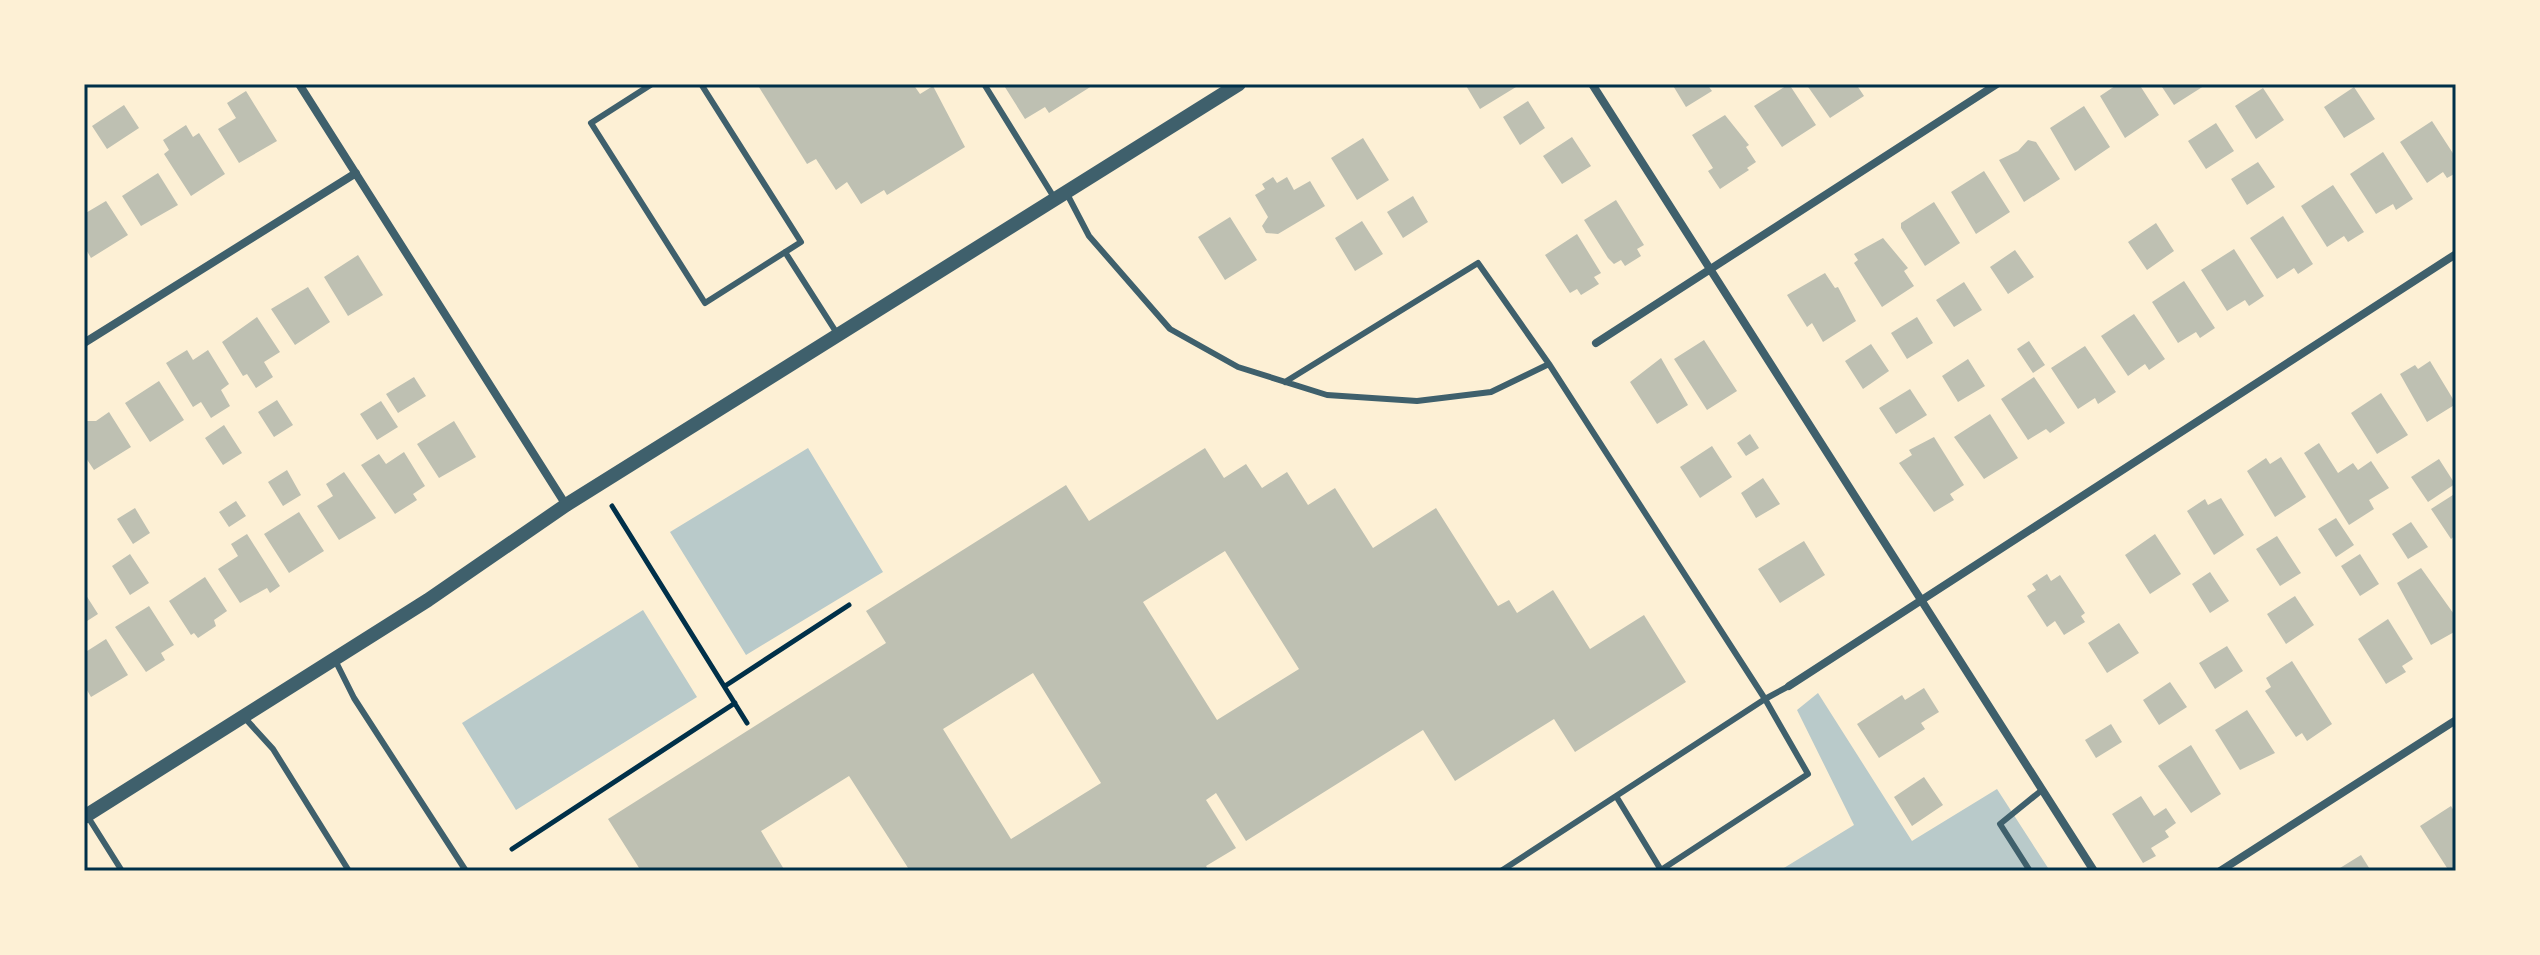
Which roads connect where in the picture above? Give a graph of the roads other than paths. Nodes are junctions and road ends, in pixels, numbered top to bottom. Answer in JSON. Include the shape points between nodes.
{"nodes":[{"id":1,"x":299,"y":84,"type":"edge"},
{"id":2,"x":652,"y":84,"type":"edge"},
{"id":3,"x":701,"y":84,"type":"edge"},
{"id":4,"x":984,"y":84,"type":"edge"},
{"id":5,"x":1239,"y":84,"type":"edge"},
{"id":6,"x":1592,"y":84,"type":"edge"},
{"id":7,"x":1997,"y":84,"type":"edge"},
{"id":8,"x":356,"y":173,"type":"junction"},
{"id":9,"x":1060,"y":195,"type":"junction"},
{"id":10,"x":785,"y":252,"type":"junction"},
{"id":11,"x":2456,"y":254,"type":"edge"},
{"id":12,"x":1709,"y":270,"type":"junction"},
{"id":13,"x":838,"y":335,"type":"junction"},
{"id":14,"x":84,"y":343,"type":"edge"},
{"id":15,"x":1596,"y":343,"type":"dead end"},
{"id":16,"x":1549,"y":364,"type":"junction"},
{"id":17,"x":1285,"y":382,"type":"junction"},
{"id":18,"x":566,"y":505,"type":"junction"},
{"id":19,"x":1921,"y":601,"type":"junction"},
{"id":20,"x":334,"y":659,"type":"junction"},
{"id":21,"x":1789,"y":686,"type":"joint"},
{"id":22,"x":1765,"y":699,"type":"junction"},
{"id":23,"x":243,"y":716,"type":"junction"},
{"id":24,"x":2456,"y":720,"type":"edge"},
{"id":25,"x":2042,"y":790,"type":"junction"},
{"id":26,"x":1616,"y":796,"type":"junction"},
{"id":27,"x":86,"y":816,"type":"edge"},
{"id":28,"x":122,"y":871,"type":"edge"},
{"id":29,"x":349,"y":871,"type":"edge"},
{"id":30,"x":466,"y":871,"type":"edge"},
{"id":31,"x":1501,"y":871,"type":"edge"},
{"id":32,"x":2030,"y":871,"type":"edge"},
{"id":33,"x":2094,"y":871,"type":"edge"},
{"id":34,"x":2220,"y":871,"type":"edge"}],
"edges":[{"from":1,"to":8,"type":"street"},
{"from":2,"to":10,"type":"lane","via":[[591,123],[705,303]]},
{"from":3,"to":10,"type":"lane","via":[[801,242]]},
{"from":4,"to":9,"type":"lane"},
{"from":5,"to":9,"type":"street"},
{"from":6,"to":12,"type":"street"},
{"from":7,"to":12,"type":"street"},
{"from":8,"to":14,"type":"street"},
{"from":8,"to":18,"type":"street"},
{"from":9,"to":13,"type":"street"},
{"from":9,"to":17,"type":"lane","via":[[1170,329],[1238,367]]},
{"from":10,"to":13,"type":"lane"},
{"from":11,"to":19,"type":"street"},
{"from":12,"to":15,"type":"street"},
{"from":12,"to":19,"type":"street"},
{"from":13,"to":18,"type":"street"},
{"from":16,"to":17,"type":"lane","via":[[1491,392],[1417,401],[1327,395]]},
{"from":16,"to":17,"type":"lane","via":[[1478,263]]},
{"from":16,"to":22,"type":"lane"},
{"from":18,"to":20,"type":"street"},
{"from":19,"to":21,"type":"street"},
{"from":19,"to":25,"type":"street"},
{"from":20,"to":23,"type":"street"},
{"from":20,"to":30,"type":"lane"},
{"from":21,"to":22,"type":"lane"},
{"from":22,"to":26,"type":"lane"},
{"from":22,"to":26,"type":"lane","via":[[1808,774],[1661,870]]},
{"from":23,"to":27,"type":"street"},
{"from":23,"to":29,"type":"lane","via":[[273,749]]},
{"from":24,"to":34,"type":"street"},
{"from":25,"to":32,"type":"lane","via":[[2000,824]]},
{"from":25,"to":33,"type":"street"},
{"from":26,"to":31,"type":"lane"},
{"from":27,"to":28,"type":"lane"}]}
